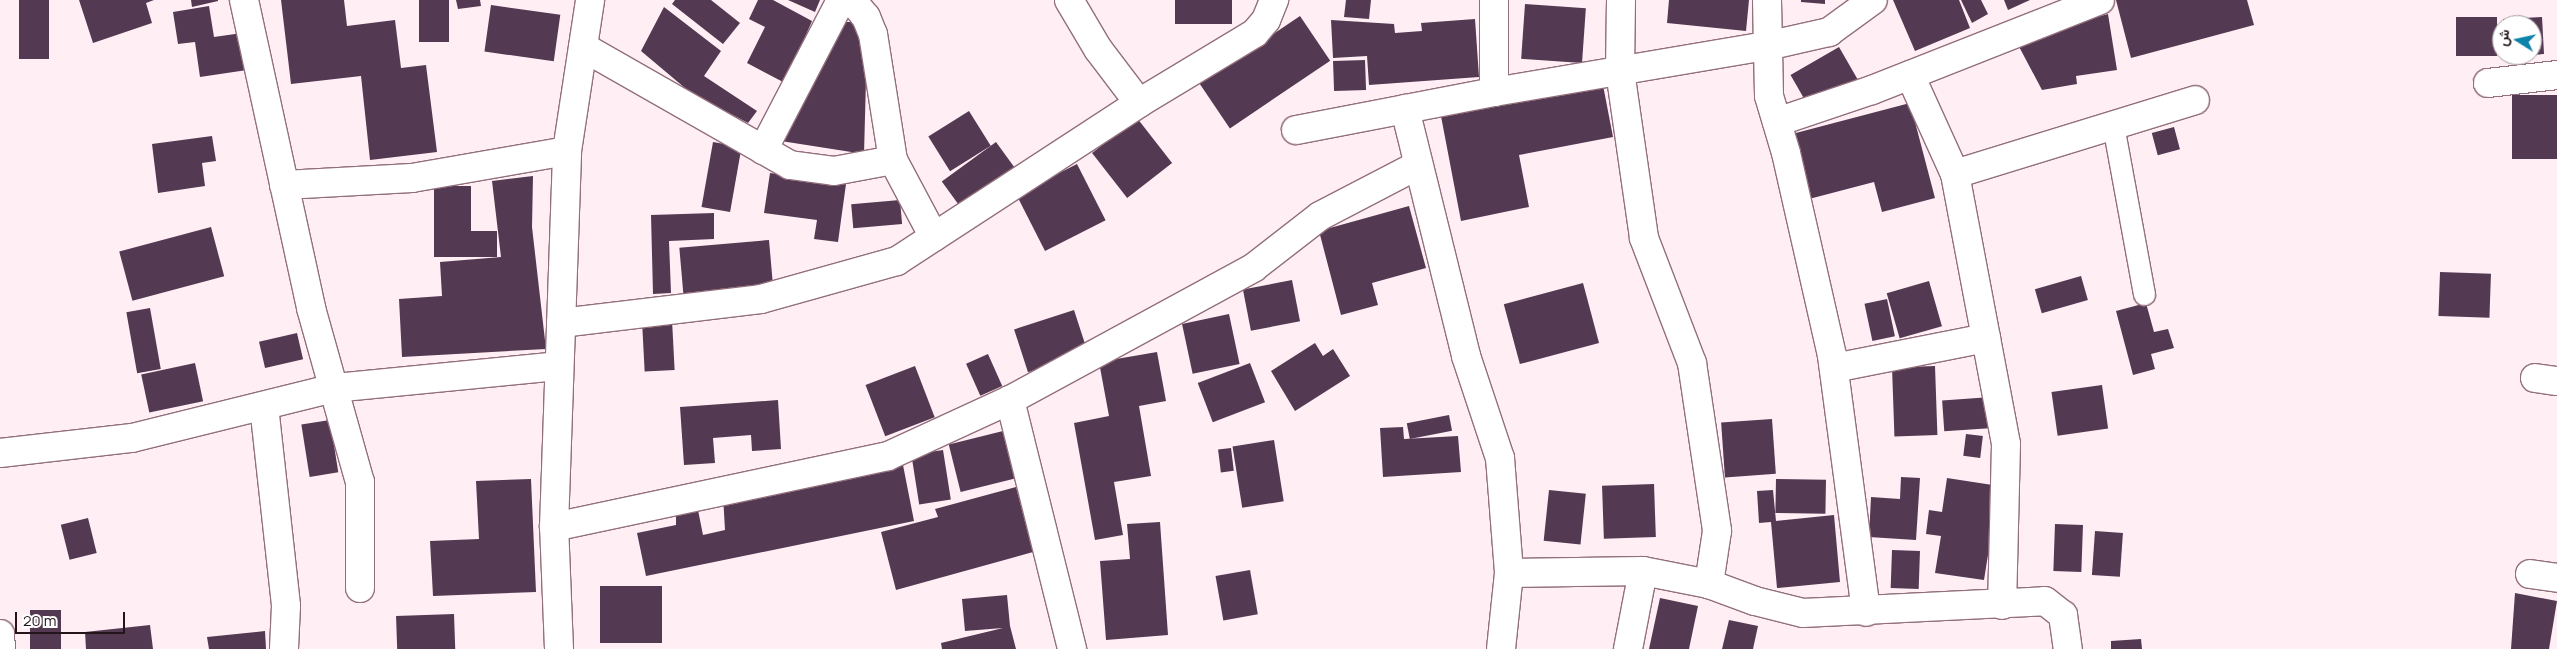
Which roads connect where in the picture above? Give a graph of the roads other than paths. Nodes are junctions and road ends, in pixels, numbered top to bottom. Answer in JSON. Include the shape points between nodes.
{"nodes":[{"id":1,"x":244,"y":0,"type":"edge"},
{"id":2,"x":590,"y":0,"type":"edge"},
{"id":3,"x":842,"y":0,"type":"edge"},
{"id":4,"x":852,"y":0,"type":"edge"},
{"id":5,"x":1069,"y":0,"type":"edge"},
{"id":6,"x":1274,"y":0,"type":"edge"},
{"id":7,"x":1494,"y":0,"type":"edge"},
{"id":8,"x":1621,"y":0,"type":"edge"},
{"id":9,"x":1767,"y":0,"type":"edge"},
{"id":10,"x":1873,"y":0,"type":"edge"},
{"id":11,"x":2100,"y":0,"type":"edge"},
{"id":12,"x":1768,"y":46,"type":"junction"},
{"id":13,"x":583,"y":47,"type":"junction"},
{"id":14,"x":1620,"y":71,"type":"junction"},
{"id":15,"x":1910,"y":75,"type":"junction"},
{"id":16,"x":2557,"y":75,"type":"edge"},
{"id":17,"x":2488,"y":83,"type":"dead end"},
{"id":18,"x":1494,"y":92,"type":"junction"},
{"id":19,"x":2195,"y":100,"type":"dead end"},
{"id":20,"x":1140,"y":103,"type":"junction"},
{"id":21,"x":1405,"y":109,"type":"junction"},
{"id":22,"x":1777,"y":122,"type":"junction"},
{"id":23,"x":2113,"y":125,"type":"junction"},
{"id":24,"x":1296,"y":130,"type":"dead end"},
{"id":25,"x":764,"y":150,"type":"junction"},
{"id":26,"x":567,"y":151,"type":"junction"},
{"id":27,"x":893,"y":160,"type":"junction"},
{"id":28,"x":1416,"y":166,"type":"junction"},
{"id":29,"x":1955,"y":174,"type":"junction"},
{"id":30,"x":284,"y":185,"type":"junction"},
{"id":31,"x":934,"y":237,"type":"junction"},
{"id":32,"x":2144,"y":294,"type":"dead end"},
{"id":33,"x":561,"y":323,"type":"junction"},
{"id":34,"x":1986,"y":338,"type":"junction"},
{"id":35,"x":559,"y":366,"type":"junction"},
{"id":36,"x":1834,"y":368,"type":"junction"},
{"id":37,"x":334,"y":388,"type":"junction"},
{"id":38,"x":1010,"y":400,"type":"junction"},
{"id":39,"x":264,"y":406,"type":"junction"},
{"id":40,"x":0,"y":453,"type":"edge"},
{"id":41,"x":554,"y":527,"type":"junction"},
{"id":42,"x":1643,"y":571,"type":"junction"},
{"id":43,"x":1509,"y":573,"type":"junction"},
{"id":44,"x":2530,"y":574,"type":"dead end"},
{"id":45,"x":2557,"y":578,"type":"edge"},
{"id":46,"x":1709,"y":584,"type":"junction"},
{"id":47,"x":360,"y":588,"type":"dead end"},
{"id":48,"x":2002,"y":605,"type":"junction"},
{"id":49,"x":1866,"y":612,"type":"junction"},
{"id":50,"x":0,"y":634,"type":"edge"},
{"id":51,"x":1,"y":649,"type":"edge"},
{"id":52,"x":284,"y":649,"type":"edge"},
{"id":53,"x":559,"y":649,"type":"edge"},
{"id":54,"x":1072,"y":649,"type":"edge"},
{"id":55,"x":1502,"y":649,"type":"edge"},
{"id":56,"x":1628,"y":649,"type":"edge"},
{"id":57,"x":2068,"y":649,"type":"edge"}],
"edges":[{"from":1,"to":30,"type":"street"},
{"from":2,"to":13,"type":"street"},
{"from":3,"to":25,"type":"street"},
{"from":4,"to":27,"type":"street","via":[[866,17],[873,34]]},
{"from":5,"to":20,"type":"street","via":[[1098,49]]},
{"from":6,"to":20,"type":"street","via":[[1266,20],[1255,33]]},
{"from":7,"to":18,"type":"street"},
{"from":8,"to":14,"type":"street"},
{"from":9,"to":12,"type":"street"},
{"from":10,"to":12,"type":"street","via":[[1829,32]]},
{"from":11,"to":15,"type":"street"},
{"from":12,"to":14,"type":"street"},
{"from":12,"to":22,"type":"street","via":[[1769,96]]},
{"from":13,"to":25,"type":"street"},
{"from":13,"to":26,"type":"street"},
{"from":14,"to":18,"type":"street"},
{"from":14,"to":46,"type":"street","via":[[1644,238],[1692,363],[1717,531]]},
{"from":15,"to":22,"type":"street"},
{"from":15,"to":29,"type":"street"},
{"from":16,"to":17,"type":"street"},
{"from":18,"to":21,"type":"street"},
{"from":19,"to":23,"type":"street"},
{"from":20,"to":31,"type":"street"},
{"from":21,"to":24,"type":"street"},
{"from":21,"to":28,"type":"street"},
{"from":22,"to":36,"type":"street"},
{"from":23,"to":29,"type":"street"},
{"from":23,"to":32,"type":"lane"},
{"from":25,"to":27,"type":"street","via":[[790,165],[834,171]]},
{"from":26,"to":30,"type":"street","via":[[412,178]]},
{"from":26,"to":33,"type":"street"},
{"from":27,"to":31,"type":"street"},
{"from":28,"to":38,"type":"street","via":[[1320,216],[1254,268]]},
{"from":28,"to":43,"type":"street","via":[[1466,356],[1500,458]]},
{"from":29,"to":34,"type":"street"},
{"from":30,"to":37,"type":"street","via":[[310,308]]},
{"from":31,"to":33,"type":"street","via":[[897,261],[761,299]]},
{"from":33,"to":35,"type":"street"},
{"from":34,"to":36,"type":"street"},
{"from":34,"to":48,"type":"street","via":[[2006,444]]},
{"from":35,"to":37,"type":"street"},
{"from":35,"to":41,"type":"street"},
{"from":36,"to":49,"type":"street"},
{"from":37,"to":39,"type":"street"},
{"from":37,"to":47,"type":"street","via":[[360,482]]},
{"from":38,"to":41,"type":"street","via":[[888,456]]},
{"from":38,"to":54,"type":"street"},
{"from":39,"to":40,"type":"street","via":[[132,438]]},
{"from":39,"to":52,"type":"street","via":[[286,606]]},
{"from":41,"to":53,"type":"street"},
{"from":42,"to":43,"type":"street"},
{"from":42,"to":46,"type":"street"},
{"from":42,"to":56,"type":"street"},
{"from":43,"to":55,"type":"street"},
{"from":44,"to":45,"type":"street"},
{"from":46,"to":49,"type":"street","via":[[1754,601],[1803,613]]},
{"from":48,"to":49,"type":"street"},
{"from":48,"to":57,"type":"street","via":[[2045,601],[2056,606],[2063,615]]},
{"from":50,"to":51,"type":"street"}]}
